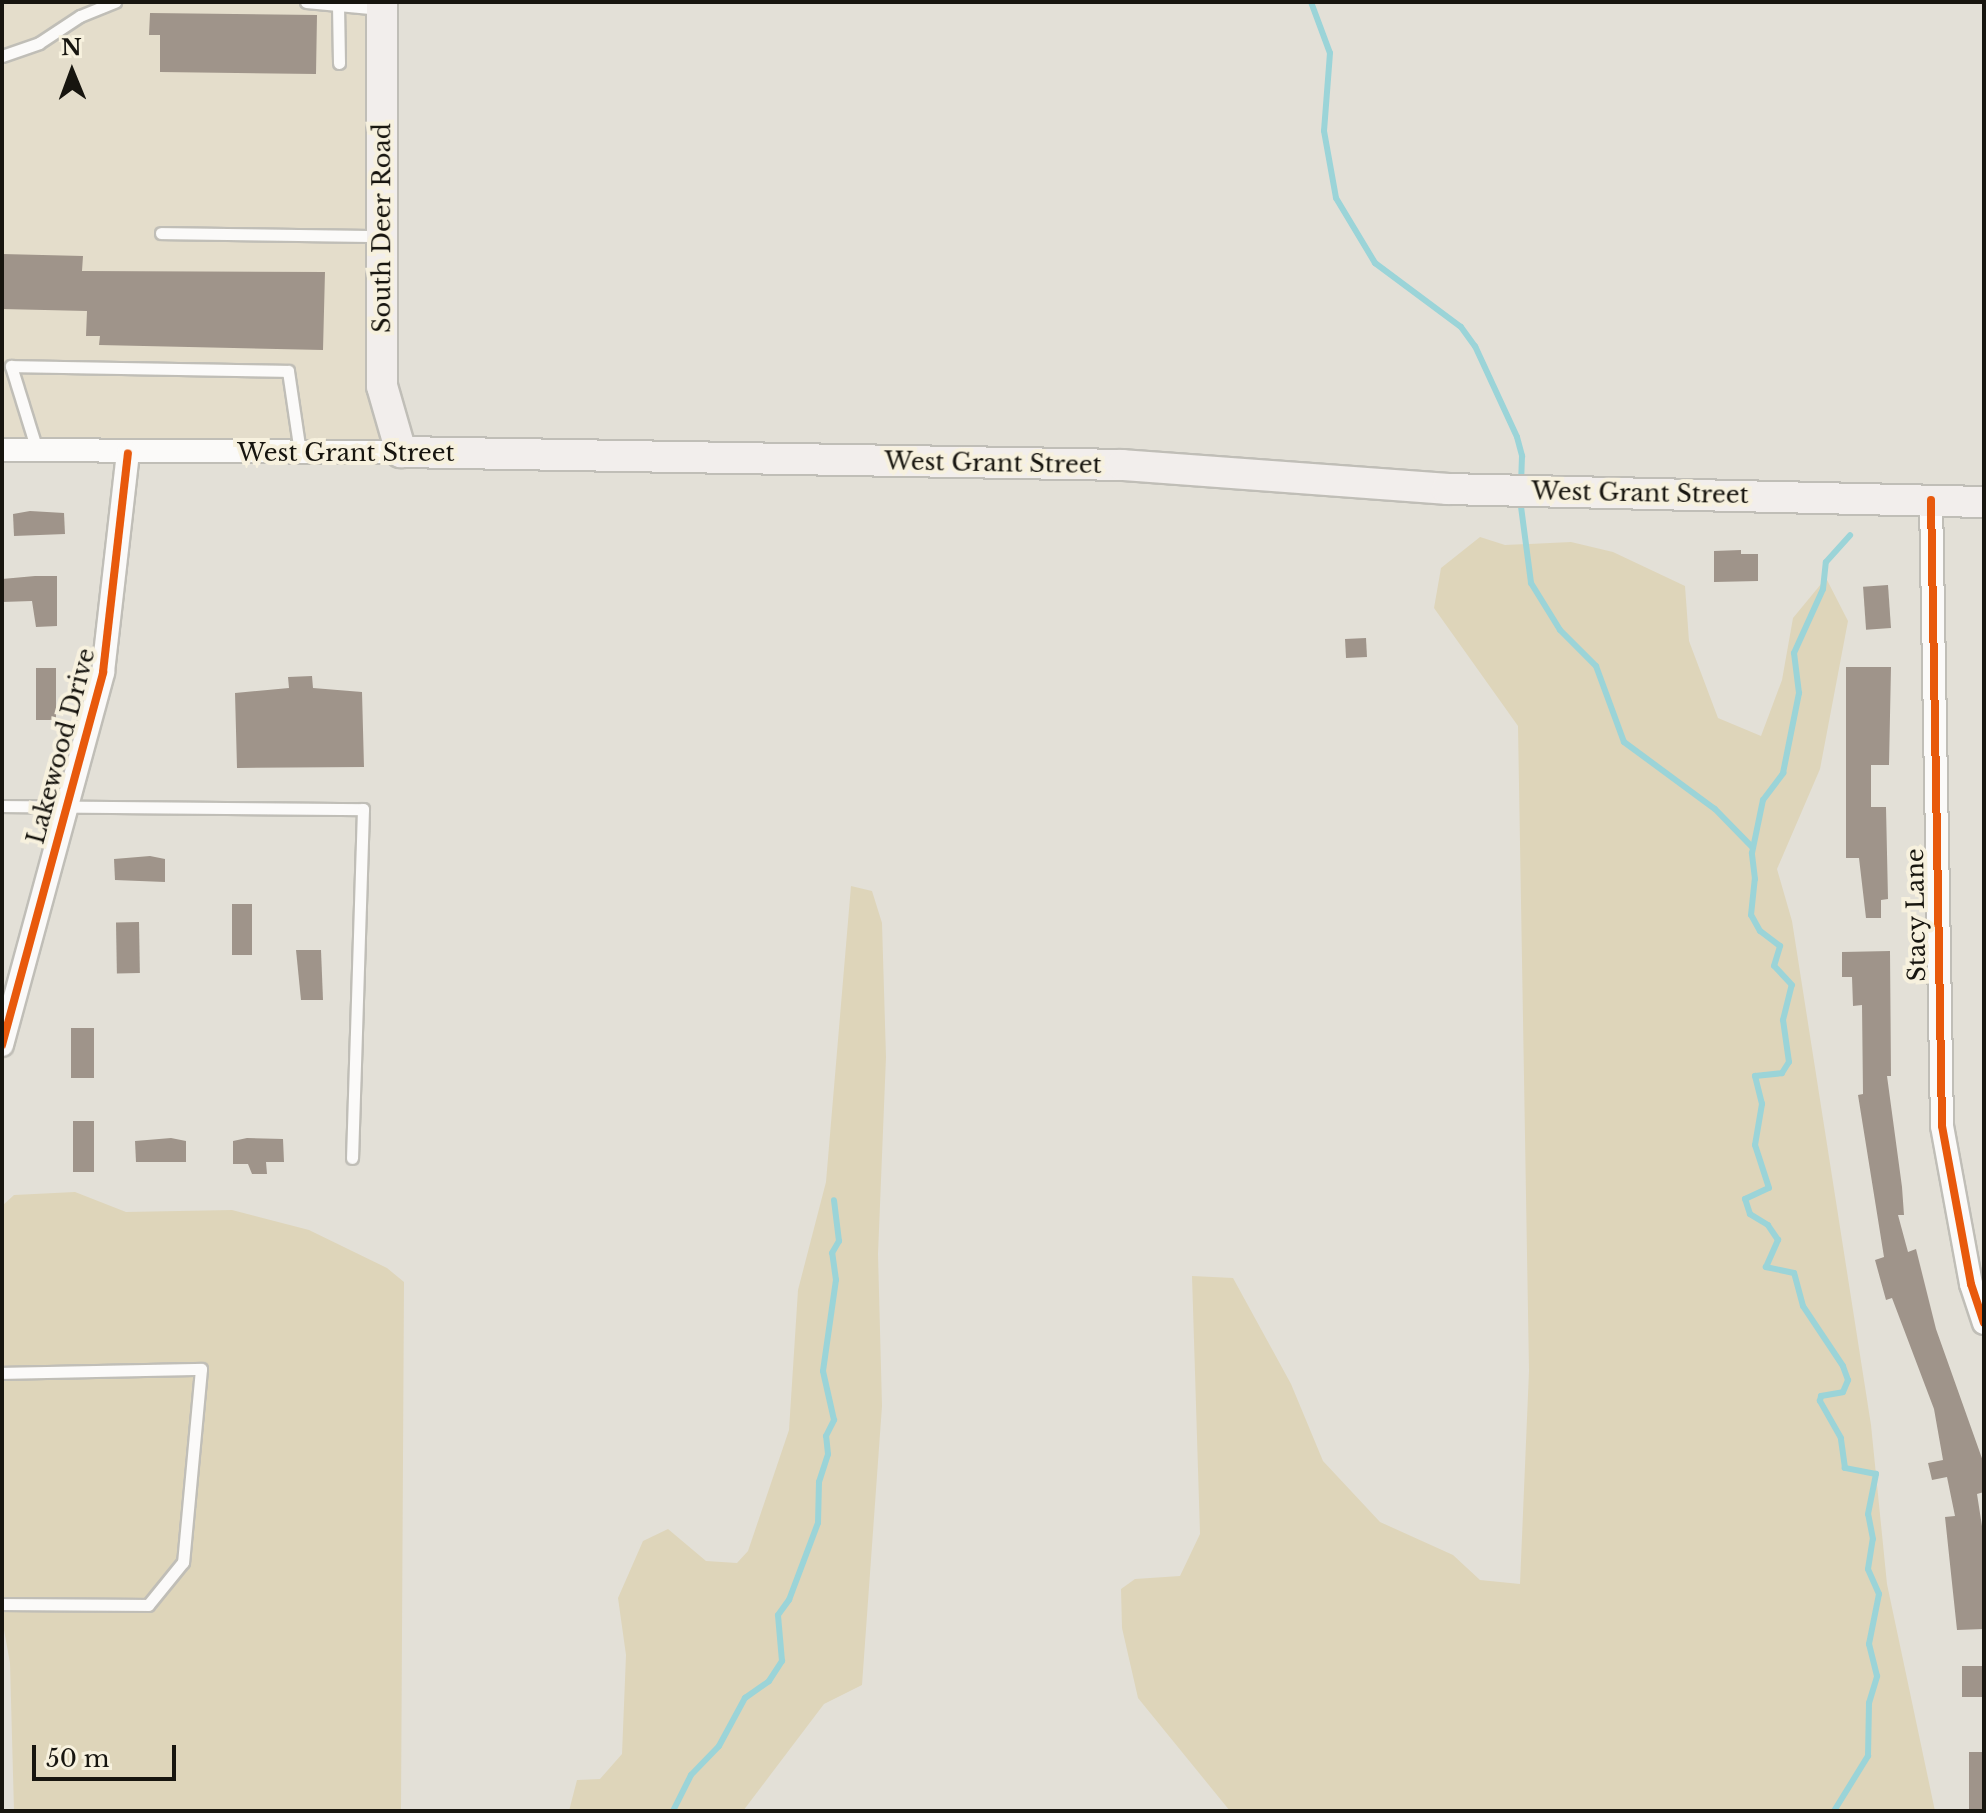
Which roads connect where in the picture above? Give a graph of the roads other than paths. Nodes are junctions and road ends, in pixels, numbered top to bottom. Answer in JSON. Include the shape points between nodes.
{"nodes":[{"id":1,"x":115,"y":2,"type":"edge"},
{"id":2,"x":306,"y":2,"type":"edge"},
{"id":3,"x":338,"y":5,"type":"junction"},
{"id":4,"x":382,"y":6,"type":"edge"},
{"id":5,"x":2,"y":56,"type":"edge"},
{"id":6,"x":339,"y":63,"type":"dead end"},
{"id":7,"x":161,"y":233,"type":"dead end"},
{"id":8,"x":383,"y":236,"type":"junction"},
{"id":9,"x":6,"y":364,"type":"edge"},
{"id":10,"x":2,"y":450,"type":"edge"},
{"id":11,"x":37,"y":450,"type":"junction"},
{"id":12,"x":300,"y":452,"type":"junction"},
{"id":13,"x":401,"y":452,"type":"junction"},
{"id":14,"x":128,"y":453,"type":"junction"},
{"id":15,"x":1931,"y":500,"type":"junction"},
{"id":16,"x":1984,"y":502,"type":"edge"},
{"id":17,"x":2,"y":806,"type":"edge"},
{"id":18,"x":66,"y":806,"type":"junction"},
{"id":19,"x":2,"y":1045,"type":"edge"},
{"id":20,"x":352,"y":1158,"type":"dead end"},
{"id":21,"x":1984,"y":1323,"type":"edge"},
{"id":22,"x":2,"y":1373,"type":"edge"},
{"id":23,"x":2,"y":1604,"type":"edge"}],
"edges":[{"from":1,"to":5,"type":"lane","via":[[80,16],[39,43]]},
{"from":2,"to":3,"type":"lane"},
{"from":3,"to":4,"type":"lane"},
{"from":3,"to":6,"type":"lane"},
{"from":4,"to":8,"type":"main road","name":"South Deer Road"},
{"from":7,"to":8,"type":"lane"},
{"from":8,"to":13,"type":"main road","name":"South Deer Road","via":[[382,386]]},
{"from":9,"to":11,"type":"lane"},
{"from":9,"to":12,"type":"lane","via":[[288,371]]},
{"from":10,"to":11,"type":"street","name":"West Grant Street"},
{"from":11,"to":14,"type":"street","name":"West Grant Street"},
{"from":12,"to":13,"type":"street","name":"West Grant Street"},
{"from":12,"to":14,"type":"street","name":"West Grant Street"},
{"from":13,"to":15,"type":"main road","name":"West Grant Street","via":[[1122,465],[1447,489]]},
{"from":14,"to":18,"type":"street","name":"Lakewood Drive","via":[[112,624]]},
{"from":15,"to":16,"type":"main road","name":"West Grant Street"},
{"from":15,"to":21,"type":"street","name":"Stacy Lane","via":[[1942,1126],[1971,1284]]},
{"from":17,"to":18,"type":"lane"},
{"from":18,"to":19,"type":"street","name":"Lakewood Drive"},
{"from":18,"to":20,"type":"lane","via":[[363,809]]},
{"from":22,"to":23,"type":"lane","via":[[201,1369],[183,1562],[148,1605]]}]}
